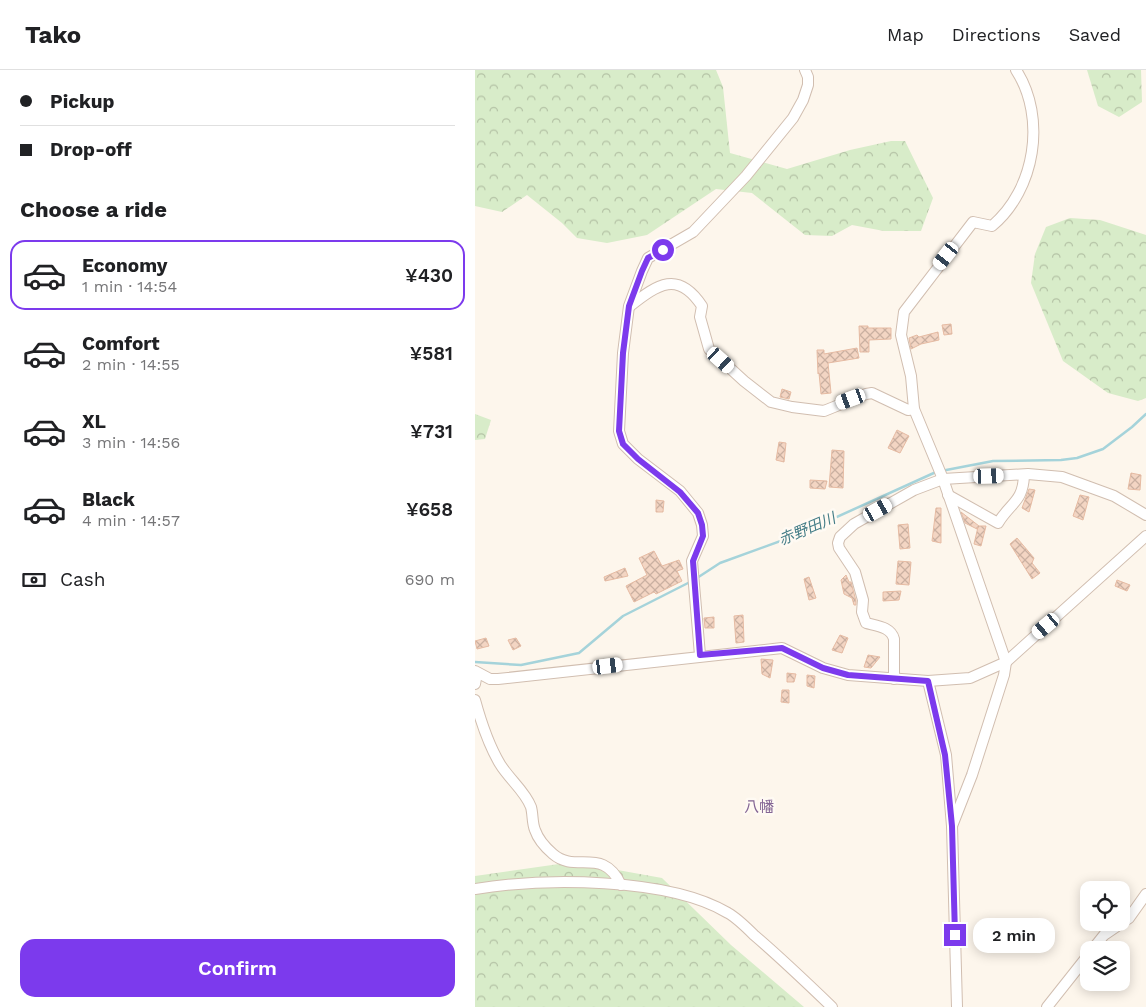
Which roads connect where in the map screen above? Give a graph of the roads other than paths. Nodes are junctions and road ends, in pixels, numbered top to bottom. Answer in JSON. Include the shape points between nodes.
{"nodes":[{"id":1,"x":805,"y":70,"type":"edge"},
{"id":2,"x":1016,"y":70,"type":"edge"},
{"id":3,"x":629,"y":306,"type":"junction"},
{"id":4,"x":914,"y":409,"type":"junction"},
{"id":5,"x":940,"y":474,"type":"junction"},
{"id":6,"x":1024,"y":474,"type":"junction"},
{"id":7,"x":948,"y":494,"type":"junction"},
{"id":8,"x":1146,"y":515,"type":"edge"},
{"id":9,"x":1146,"y":536,"type":"edge"},
{"id":10,"x":700,"y":655,"type":"junction"},
{"id":11,"x":1006,"y":662,"type":"junction"},
{"id":12,"x":476,"y":672,"type":"edge"},
{"id":13,"x":894,"y":679,"type":"junction"},
{"id":14,"x":928,"y":681,"type":"junction"},
{"id":15,"x":475,"y":684,"type":"edge"},
{"id":16,"x":475,"y":700,"type":"edge"},
{"id":17,"x":952,"y":826,"type":"junction"},
{"id":18,"x":621,"y":885,"type":"junction"},
{"id":19,"x":475,"y":889,"type":"edge"},
{"id":20,"x":1146,"y":894,"type":"edge"},
{"id":21,"x":1099,"y":941,"type":"edge"},
{"id":22,"x":1080,"y":965,"type":"edge"},
{"id":23,"x":832,"y":1007,"type":"edge"},
{"id":24,"x":957,"y":1007,"type":"edge"},
{"id":25,"x":1047,"y":1007,"type":"edge"}],
"edges":[{"from":1,"to":3,"type":"street","via":[[808,85],[793,118],[746,176],[693,232],[648,258]]},
{"from":2,"to":4,"type":"street","via":[[1028,96],[1032,120],[1034,145],[1030,162],[1022,186],[1005,215],[992,226],[973,222],[905,312],[901,335],[911,376]]},
{"from":3,"to":4,"type":"street","via":[[654,288],[670,284],[686,287],[702,306],[700,317],[709,349],[771,402],[824,410],[872,393],[908,410]]},
{"from":3,"to":10,"type":"street","via":[[619,431],[623,444],[680,492],[698,513],[703,536],[693,561],[693,576]]},
{"from":4,"to":5,"type":"street"},
{"from":5,"to":6,"type":"street"},
{"from":5,"to":7,"type":"street"},
{"from":5,"to":13,"type":"street","via":[[854,524],[838,543],[855,572],[866,623],[886,628],[893,634]]},
{"from":6,"to":7,"type":"street","via":[[1018,500],[999,523]]},
{"from":6,"to":8,"type":"street","via":[[1062,476],[1114,496]]},
{"from":7,"to":11,"type":"street"},
{"from":9,"to":11,"type":"street"},
{"from":10,"to":12,"type":"street","via":[[497,679]]},
{"from":10,"to":13,"type":"street","via":[[782,648],[836,672]]},
{"from":11,"to":14,"type":"street","via":[[970,678]]},
{"from":11,"to":17,"type":"street","via":[[1005,675]]},
{"from":12,"to":15,"type":"street"},
{"from":13,"to":14,"type":"street"},
{"from":14,"to":17,"type":"street","via":[[945,755]]},
{"from":16,"to":18,"type":"street","via":[[500,764],[531,807],[535,831],[544,845],[566,861],[605,866],[616,873]]},
{"from":17,"to":24,"type":"street"},
{"from":18,"to":19,"type":"street","via":[[525,883]]},
{"from":18,"to":23,"type":"street","via":[[699,898],[729,913]]},
{"from":20,"to":21,"type":"street","via":[[1129,918]]},
{"from":22,"to":25,"type":"street"}]}
